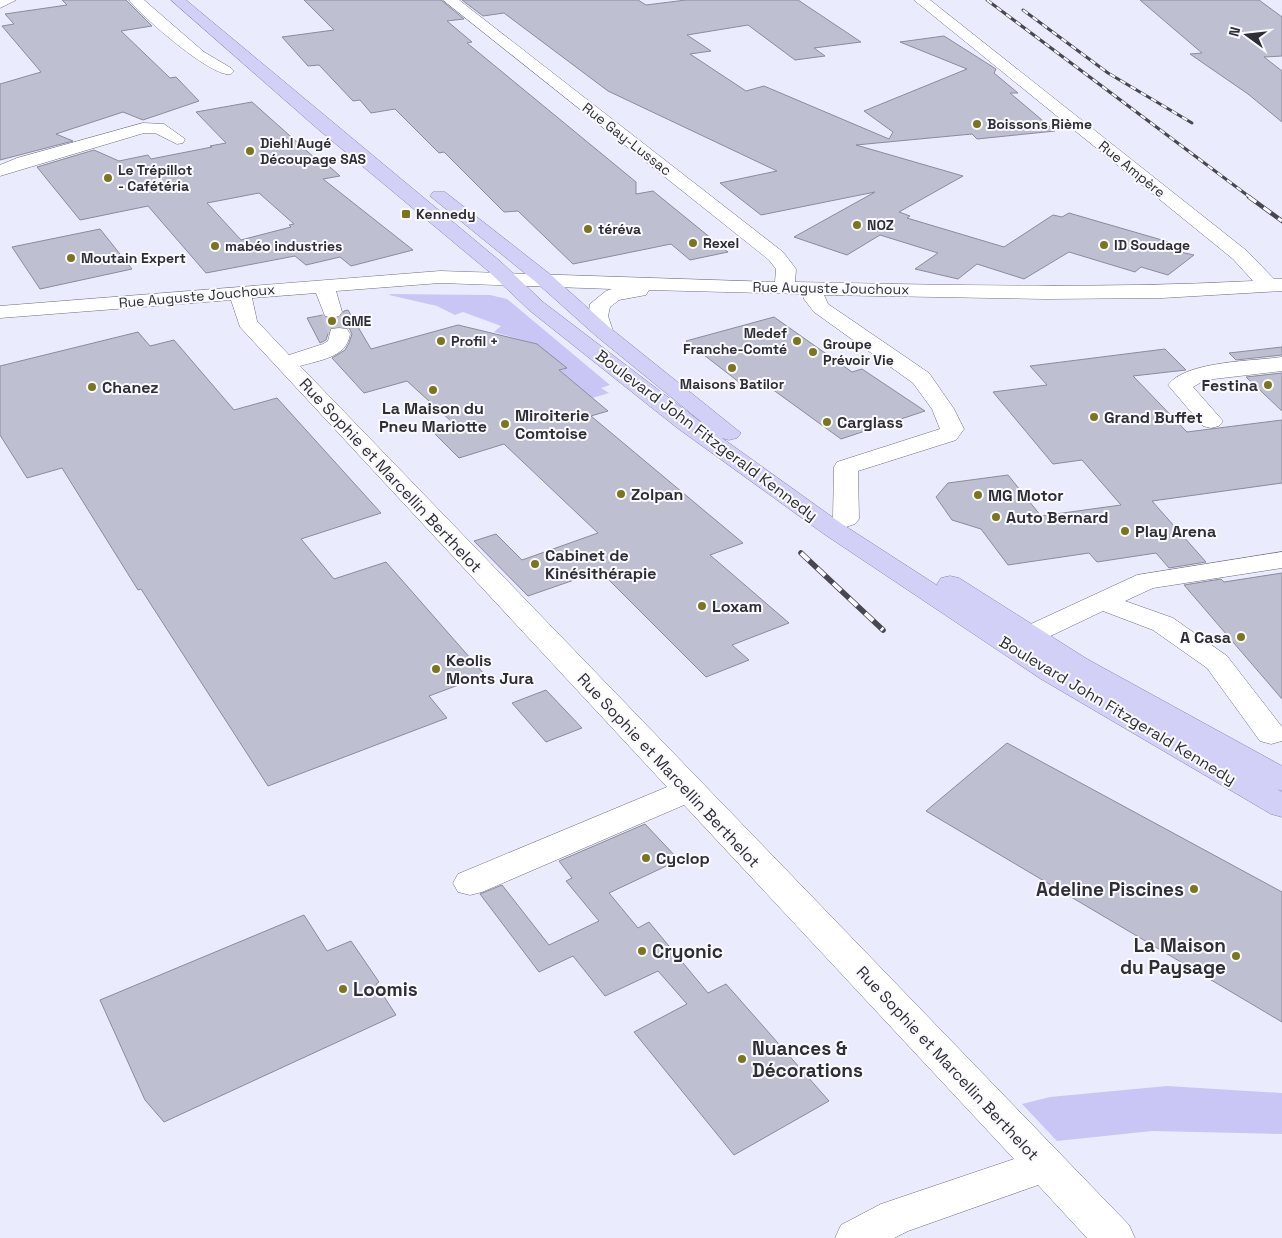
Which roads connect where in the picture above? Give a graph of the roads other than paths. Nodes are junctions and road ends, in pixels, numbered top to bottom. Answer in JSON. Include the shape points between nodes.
{"nodes":[{"id":1,"x":9,"y":0,"type":"edge"},
{"id":2,"x":136,"y":0,"type":"edge"},
{"id":3,"x":178,"y":0,"type":"edge"},
{"id":4,"x":199,"y":0,"type":"edge"},
{"id":5,"x":450,"y":0,"type":"edge"},
{"id":6,"x":921,"y":0,"type":"edge"},
{"id":7,"x":0,"y":4,"type":"edge"},
{"id":8,"x":226,"y":71,"type":"dead end"},
{"id":9,"x":328,"y":107,"type":"dead end"},
{"id":10,"x":177,"y":139,"type":"dead end"},
{"id":11,"x":0,"y":171,"type":"edge"},
{"id":12,"x":425,"y":185,"type":"dead end"},
{"id":13,"x":471,"y":247,"type":"junction"},
{"id":14,"x":440,"y":277,"type":"junction"},
{"id":15,"x":394,"y":282,"type":"junction"},
{"id":16,"x":512,"y":283,"type":"junction"},
{"id":17,"x":550,"y":285,"type":"junction"},
{"id":18,"x":324,"y":286,"type":"junction"},
{"id":19,"x":693,"y":286,"type":"junction"},
{"id":20,"x":1275,"y":286,"type":"edge"},
{"id":21,"x":784,"y":287,"type":"junction"},
{"id":22,"x":813,"y":288,"type":"junction"},
{"id":23,"x":638,"y":291,"type":"junction"},
{"id":24,"x":242,"y":292,"type":"junction"},
{"id":25,"x":0,"y":312,"type":"edge"},
{"id":26,"x":332,"y":312,"type":"tunnel mouth"},
{"id":27,"x":602,"y":331,"type":"junction"},
{"id":28,"x":339,"y":334,"type":"dead end"},
{"id":29,"x":285,"y":363,"type":"junction"},
{"id":30,"x":1282,"y":364,"type":"edge"},
{"id":31,"x":1211,"y":422,"type":"dead end"},
{"id":32,"x":846,"y":519,"type":"junction"},
{"id":33,"x":1282,"y":560,"type":"edge"},
{"id":34,"x":1100,"y":601,"type":"junction"},
{"id":35,"x":1030,"y":635,"type":"junction"},
{"id":36,"x":1271,"y":734,"type":"dead end"},
{"id":37,"x":1282,"y":780,"type":"edge"},
{"id":38,"x":689,"y":790,"type":"junction"},
{"id":39,"x":1282,"y":806,"type":"edge"},
{"id":40,"x":470,"y":883,"type":"dead end"},
{"id":41,"x":1044,"y":1166,"type":"junction"},
{"id":42,"x":856,"y":1238,"type":"edge"},
{"id":43,"x":1114,"y":1238,"type":"edge"}],
"edges":[{"from":1,"to":7,"type":"street"},
{"from":2,"to":8,"type":"street","via":[[199,55]]},
{"from":3,"to":13,"type":"main road","name":"Boulevard John Fitzgerald Kennedy"},
{"from":4,"to":9,"type":"main road"},
{"from":5,"to":21,"type":"street","name":"Rue Gay-Lussac","via":[[776,256],[786,269]]},
{"from":6,"to":20,"type":"street","name":"Rue Ampère"},
{"from":10,"to":11,"type":"street","via":[[158,128],[143,128]]},
{"from":12,"to":17,"type":"main road","name":"Boulevard John Fitzgerald Kennedy"},
{"from":13,"to":14,"type":"street","via":[[464,261]]},
{"from":13,"to":16,"type":"main road","name":"Boulevard John Fitzgerald Kennedy"},
{"from":14,"to":15,"type":"street","name":"Rue Auguste Jouchoux"},
{"from":14,"to":16,"type":"street","name":"Rue Auguste Jouchoux"},
{"from":15,"to":16,"type":"street","name":"Rue Auguste Jouchoux"},
{"from":15,"to":18,"type":"street","name":"Rue Auguste Jouchoux"},
{"from":16,"to":17,"type":"street","name":"Rue Auguste Jouchoux"},
{"from":16,"to":39,"type":"main road","name":"Boulevard John Fitzgerald Kennedy","via":[[536,306],[684,422],[833,529],[1051,673]]},
{"from":17,"to":19,"type":"street","name":"Rue Auguste Jouchoux"},
{"from":17,"to":23,"type":"street","name":"Rue Auguste Jouchoux"},
{"from":17,"to":27,"type":"main road","name":"Boulevard John Fitzgerald Kennedy"},
{"from":18,"to":24,"type":"street","name":"Rue Auguste Jouchoux"},
{"from":18,"to":26,"type":"street"},
{"from":19,"to":21,"type":"street","name":"Rue Auguste Jouchoux"},
{"from":19,"to":23,"type":"street"},
{"from":20,"to":22,"type":"street","name":"Rue Auguste Jouchoux","via":[[1056,293]]},
{"from":21,"to":22,"type":"street","name":"Rue Auguste Jouchoux"},
{"from":22,"to":32,"type":"street","via":[[814,299],[821,308],[922,378],[952,429],[948,435],[846,467]]},
{"from":23,"to":27,"type":"street","via":[[613,296],[600,304],[598,316]]},
{"from":24,"to":25,"type":"street","name":"Rue Auguste Jouchoux"},
{"from":24,"to":29,"type":"street","name":"Rue Sophie et Marcellin Berthelot","via":[[242,306],[248,324]]},
{"from":27,"to":32,"type":"main road","name":"Boulevard John Fitzgerald Kennedy","via":[[782,474]]},
{"from":28,"to":29,"type":"street","via":[[338,343],[331,349]]},
{"from":29,"to":38,"type":"street","name":"Rue Sophie et Marcellin Berthelot"},
{"from":30,"to":31,"type":"street","via":[[1199,374],[1179,385]]},
{"from":32,"to":35,"type":"main road","name":"Boulevard John Fitzgerald Kennedy"},
{"from":33,"to":34,"type":"street","via":[[1146,581]]},
{"from":34,"to":35,"type":"street"},
{"from":34,"to":36,"type":"street","via":[[1163,624],[1217,662]]},
{"from":35,"to":37,"type":"main road","name":"Boulevard John Fitzgerald Kennedy","via":[[1077,665]]},
{"from":38,"to":40,"type":"street"},
{"from":38,"to":41,"type":"street","name":"Rue Sophie et Marcellin Berthelot"},
{"from":41,"to":42,"type":"street","via":[[895,1217]]},
{"from":41,"to":43,"type":"street","name":"Rue Sophie et Marcellin Berthelot"}]}
